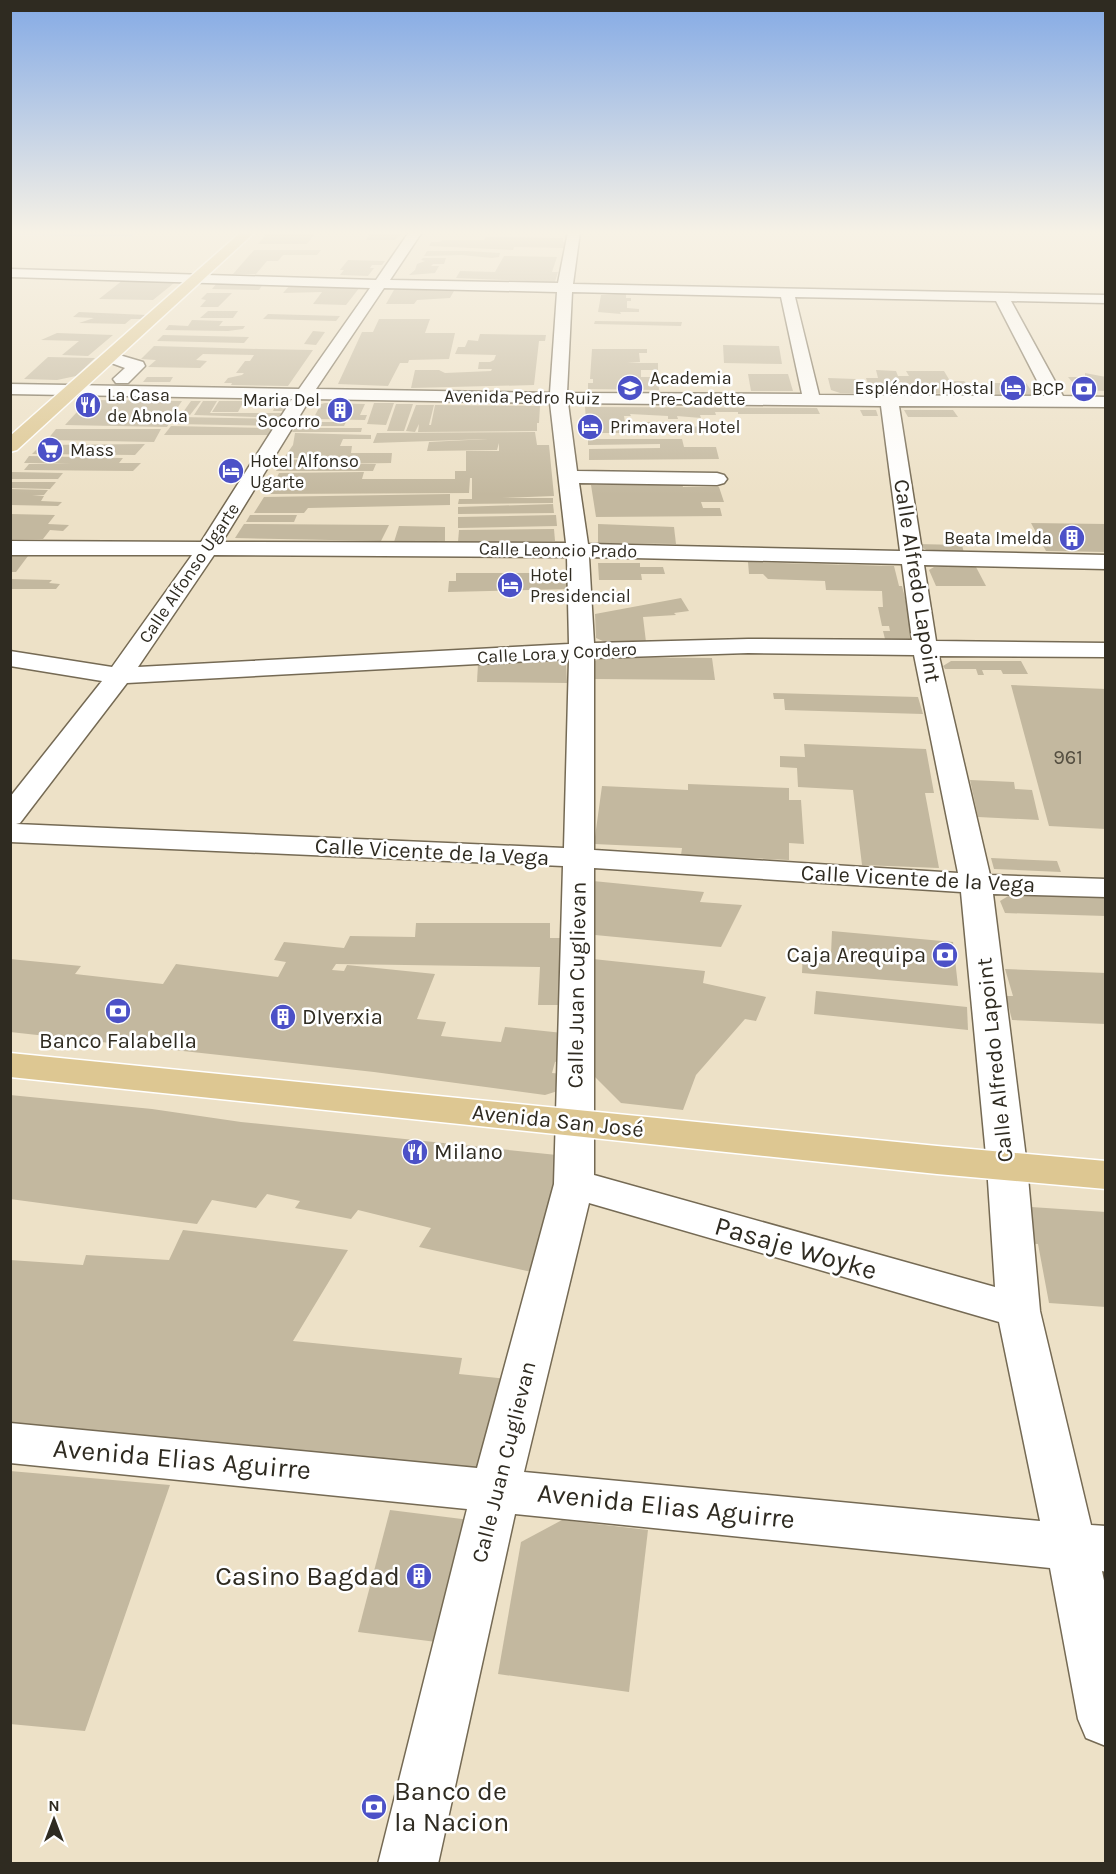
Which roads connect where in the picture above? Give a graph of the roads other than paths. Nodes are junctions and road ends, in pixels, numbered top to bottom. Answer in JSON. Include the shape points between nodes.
{"nodes":[{"id":1,"x":153,"y":319,"type":"edge"},
{"id":2,"x":356,"y":319,"type":"edge"},
{"id":3,"x":563,"y":319,"type":"edge"},
{"id":4,"x":793,"y":319,"type":"edge"},
{"id":5,"x":1013,"y":319,"type":"edge"},
{"id":6,"x":109,"y":357,"type":"junction"},
{"id":7,"x":127,"y":379,"type":"junction"},
{"id":8,"x":74,"y":387,"type":"junction"},
{"id":9,"x":10,"y":389,"type":"edge"},
{"id":10,"x":99,"y":392,"type":"junction"},
{"id":11,"x":174,"y":392,"type":"junction"},
{"id":12,"x":304,"y":394,"type":"junction"},
{"id":13,"x":558,"y":398,"type":"junction"},
{"id":14,"x":812,"y":400,"type":"junction"},
{"id":15,"x":889,"y":401,"type":"junction"},
{"id":16,"x":1057,"y":402,"type":"junction"},
{"id":17,"x":1106,"y":402,"type":"edge"},
{"id":18,"x":10,"y":446,"type":"edge"},
{"id":19,"x":568,"y":477,"type":"junction"},
{"id":20,"x":717,"y":479,"type":"dead end"},
{"id":21,"x":10,"y":548,"type":"edge"},
{"id":22,"x":208,"y":548,"type":"junction"},
{"id":23,"x":578,"y":550,"type":"junction"},
{"id":24,"x":910,"y":559,"type":"junction"},
{"id":25,"x":1106,"y":562,"type":"edge"},
{"id":26,"x":925,"y":648,"type":"junction"},
{"id":27,"x":1106,"y":650,"type":"edge"},
{"id":28,"x":582,"y":651,"type":"junction"},
{"id":29,"x":10,"y":658,"type":"edge"},
{"id":30,"x":119,"y":676,"type":"junction"},
{"id":31,"x":10,"y":817,"type":"edge"},
{"id":32,"x":10,"y":833,"type":"edge"},
{"id":33,"x":580,"y":858,"type":"junction"},
{"id":34,"x":976,"y":884,"type":"junction"},
{"id":35,"x":1106,"y":888,"type":"edge"},
{"id":36,"x":10,"y":1065,"type":"edge"},
{"id":37,"x":573,"y":1123,"type":"junction"},
{"id":38,"x":1006,"y":1166,"type":"junction"},
{"id":39,"x":1106,"y":1175,"type":"edge"},
{"id":40,"x":574,"y":1184,"type":"junction"},
{"id":41,"x":1018,"y":1311,"type":"junction"},
{"id":42,"x":10,"y":1443,"type":"edge"},
{"id":43,"x":496,"y":1489,"type":"junction"},
{"id":44,"x":1088,"y":1548,"type":"edge"},
{"id":45,"x":1106,"y":1719,"type":"edge"},
{"id":46,"x":408,"y":1863,"type":"edge"}],
"edges":[{"from":1,"to":6,"type":"main road"},
{"from":2,"to":12,"type":"street","name":"Calle Alfonso Ugarte"},
{"from":3,"to":13,"type":"street","name":"Calle Juan Cuglievan"},
{"from":4,"to":14,"type":"street"},
{"from":5,"to":16,"type":"street"},
{"from":6,"to":7,"type":"street","via":[[137,366]]},
{"from":6,"to":8,"type":"main road"},
{"from":7,"to":8,"type":"street"},
{"from":7,"to":10,"type":"street"},
{"from":7,"to":11,"type":"street","via":[[158,380]]},
{"from":8,"to":9,"type":"street","name":"Avenida Pedro Ruiz"},
{"from":8,"to":10,"type":"street","name":"Avenida Pedro Ruiz"},
{"from":8,"to":18,"type":"main road"},
{"from":10,"to":11,"type":"street","name":"Avenida Pedro Ruiz"},
{"from":11,"to":12,"type":"street","name":"Avenida Pedro Ruiz"},
{"from":12,"to":13,"type":"street","name":"Avenida Pedro Ruiz"},
{"from":12,"to":22,"type":"street","name":"Calle Alfonso Ugarte"},
{"from":13,"to":14,"type":"street","name":"Avenida Pedro Ruiz"},
{"from":13,"to":19,"type":"street","name":"Calle Juan Cuglievan"},
{"from":14,"to":15,"type":"street","name":"Avenida Pedro Ruiz"},
{"from":15,"to":16,"type":"street","name":"Avenida Pedro Ruiz"},
{"from":15,"to":24,"type":"street","name":"Calle Alfredo Lapoint"},
{"from":16,"to":17,"type":"street","name":"Avenida Pedro Ruiz"},
{"from":19,"to":20,"type":"street"},
{"from":19,"to":23,"type":"street","name":"Calle Juan Cuglievan"},
{"from":21,"to":22,"type":"street","name":"Calle Leoncio Prado"},
{"from":22,"to":23,"type":"street","name":"Calle Leoncio Prado"},
{"from":22,"to":30,"type":"street","name":"Calle Alfonso Ugarte"},
{"from":23,"to":24,"type":"street","name":"Calle Leoncio Prado"},
{"from":23,"to":28,"type":"street","name":"Calle Juan Cuglievan"},
{"from":24,"to":25,"type":"street","name":"Calle Leoncio Prado"},
{"from":24,"to":26,"type":"street","name":"Calle Alfredo Lapoint"},
{"from":26,"to":27,"type":"street","name":"Calle Lora y Cordero"},
{"from":26,"to":28,"type":"street","name":"Calle Lora y Cordero","via":[[748,646]]},
{"from":26,"to":34,"type":"street","name":"Calle Alfredo Lapoint"},
{"from":28,"to":30,"type":"street","name":"Calle Lora y Cordero"},
{"from":28,"to":33,"type":"street","name":"Calle Juan Cuglievan"},
{"from":29,"to":30,"type":"street","name":"Calle Lora y Cordero"},
{"from":30,"to":31,"type":"street","name":"Calle Alfonso Ugarte"},
{"from":32,"to":33,"type":"street","name":"Calle Vicente de la Vega"},
{"from":33,"to":34,"type":"street","name":"Calle Vicente de la Vega"},
{"from":33,"to":37,"type":"street","name":"Calle Juan Cuglievan"},
{"from":34,"to":35,"type":"street","name":"Calle Vicente de la Vega"},
{"from":34,"to":38,"type":"street","name":"Calle Alfredo Lapoint"},
{"from":36,"to":37,"type":"main road","name":"Avenida San José"},
{"from":37,"to":38,"type":"main road","name":"Avenida San José"},
{"from":37,"to":40,"type":"street","name":"Calle Juan Cuglievan"},
{"from":38,"to":39,"type":"main road","name":"Avenida San José"},
{"from":38,"to":41,"type":"street","name":"Calle Alfredo Lapoint"},
{"from":40,"to":41,"type":"street","name":"Pasaje Woyke"},
{"from":40,"to":43,"type":"street","name":"Calle Juan Cuglievan"},
{"from":41,"to":44,"type":"street","name":"Calle Alfredo Lapoint"},
{"from":42,"to":43,"type":"street","name":"Avenida Elias Aguirre"},
{"from":43,"to":44,"type":"street","name":"Avenida Elias Aguirre"},
{"from":43,"to":46,"type":"street","name":"Calle Juan Cuglievan"},
{"from":44,"to":45,"type":"street","name":"Calle Alfredo Lapoint"}]}
